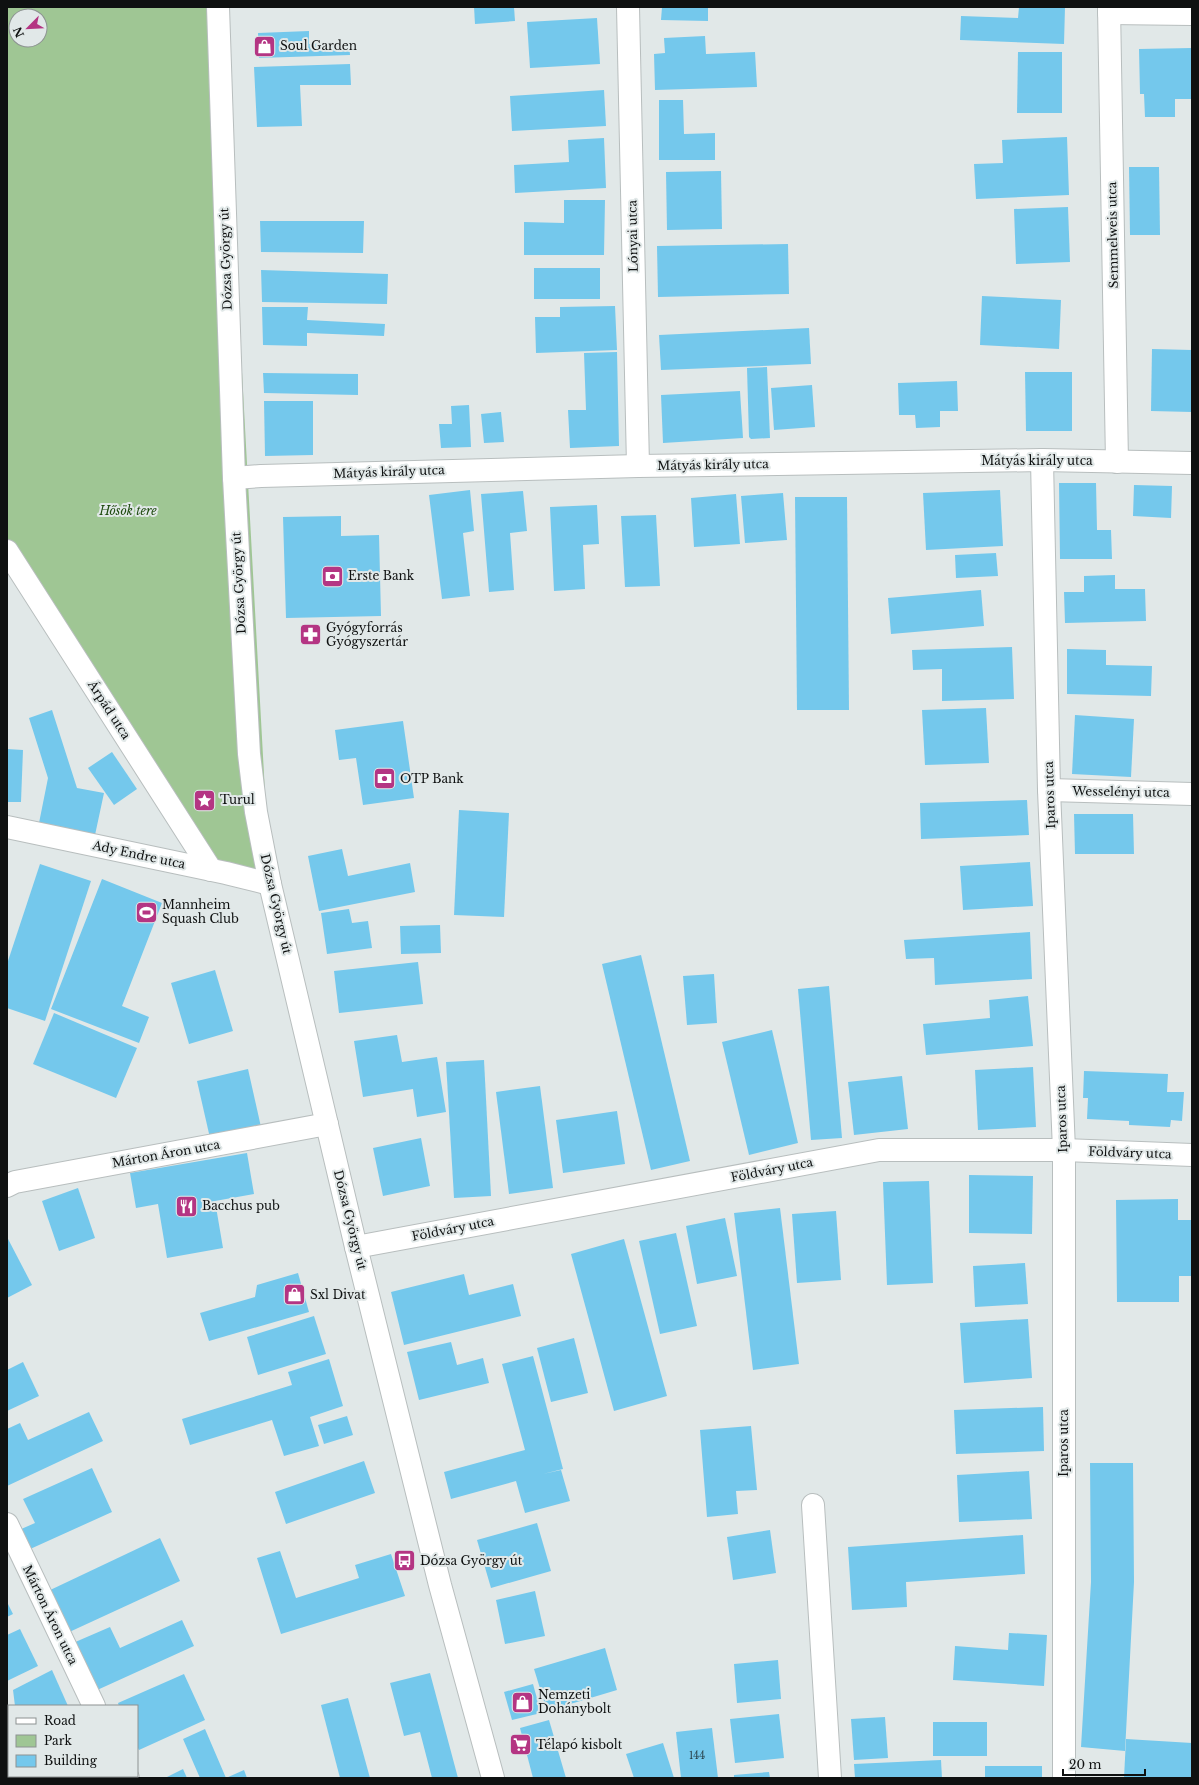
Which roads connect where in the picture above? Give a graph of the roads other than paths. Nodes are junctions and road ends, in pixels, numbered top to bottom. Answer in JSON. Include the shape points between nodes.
{"nodes":[{"id":1,"x":218,"y":7,"type":"edge"},
{"id":2,"x":628,"y":7,"type":"edge"},
{"id":3,"x":1109,"y":10,"type":"edge"},
{"id":4,"x":1192,"y":14,"type":"edge"},
{"id":5,"x":1042,"y":460,"type":"junction"},
{"id":6,"x":1117,"y":462,"type":"junction"},
{"id":7,"x":1192,"y":463,"type":"edge"},
{"id":8,"x":638,"y":466,"type":"junction"},
{"id":9,"x":234,"y":478,"type":"junction"},
{"id":10,"x":7,"y":551,"type":"edge"},
{"id":11,"x":1049,"y":790,"type":"junction"},
{"id":12,"x":1192,"y":794,"type":"edge"},
{"id":13,"x":7,"y":827,"type":"edge"},
{"id":14,"x":211,"y":870,"type":"junction"},
{"id":15,"x":270,"y":884,"type":"junction"},
{"id":16,"x":327,"y":1124,"type":"junction"},
{"id":17,"x":1064,"y":1150,"type":"junction"},
{"id":18,"x":1192,"y":1155,"type":"edge"},
{"id":19,"x":11,"y":1184,"type":"edge"},
{"id":20,"x":356,"y":1246,"type":"junction"},
{"id":21,"x":813,"y":1505,"type":"dead end"},
{"id":22,"x":7,"y":1524,"type":"edge"},
{"id":23,"x":94,"y":1705,"type":"edge"},
{"id":24,"x":493,"y":1778,"type":"edge"},
{"id":25,"x":830,"y":1778,"type":"edge"},
{"id":26,"x":1064,"y":1778,"type":"edge"}],
"edges":[{"from":1,"to":9,"type":"street","name":"Dózsa György út"},
{"from":2,"to":8,"type":"street","name":"Lónyai utca"},
{"from":3,"to":4,"type":"street"},
{"from":3,"to":6,"type":"street","name":"Semmelweis utca"},
{"from":5,"to":6,"type":"street","name":"Mátyás király utca"},
{"from":5,"to":8,"type":"street","name":"Mátyás király utca"},
{"from":5,"to":11,"type":"street","name":"Iparos utca"},
{"from":6,"to":7,"type":"street","name":"Mátyás király utca"},
{"from":8,"to":9,"type":"street","name":"Mátyás király utca"},
{"from":9,"to":15,"type":"street","name":"Dózsa György út","via":[[249,754],[256,812]]},
{"from":10,"to":14,"type":"street","name":"Árpád utca"},
{"from":11,"to":12,"type":"street","name":"Wesselényi utca"},
{"from":11,"to":17,"type":"street","name":"Iparos utca"},
{"from":13,"to":14,"type":"street","name":"Ady Endre utca"},
{"from":14,"to":15,"type":"street","name":"Ady Endre utca"},
{"from":15,"to":16,"type":"street","name":"Dózsa György út"},
{"from":16,"to":19,"type":"street","name":"Márton Áron utca"},
{"from":16,"to":20,"type":"street","name":"Dózsa György út"},
{"from":17,"to":18,"type":"street","name":"Földváry utca"},
{"from":17,"to":20,"type":"street","name":"Földváry utca","via":[[879,1150]]},
{"from":17,"to":26,"type":"street","name":"Iparos utca"},
{"from":20,"to":24,"type":"street","name":"Dózsa György út","via":[[440,1585]]},
{"from":21,"to":25,"type":"street"},
{"from":22,"to":23,"type":"street","name":"Márton Áron utca"}]}
